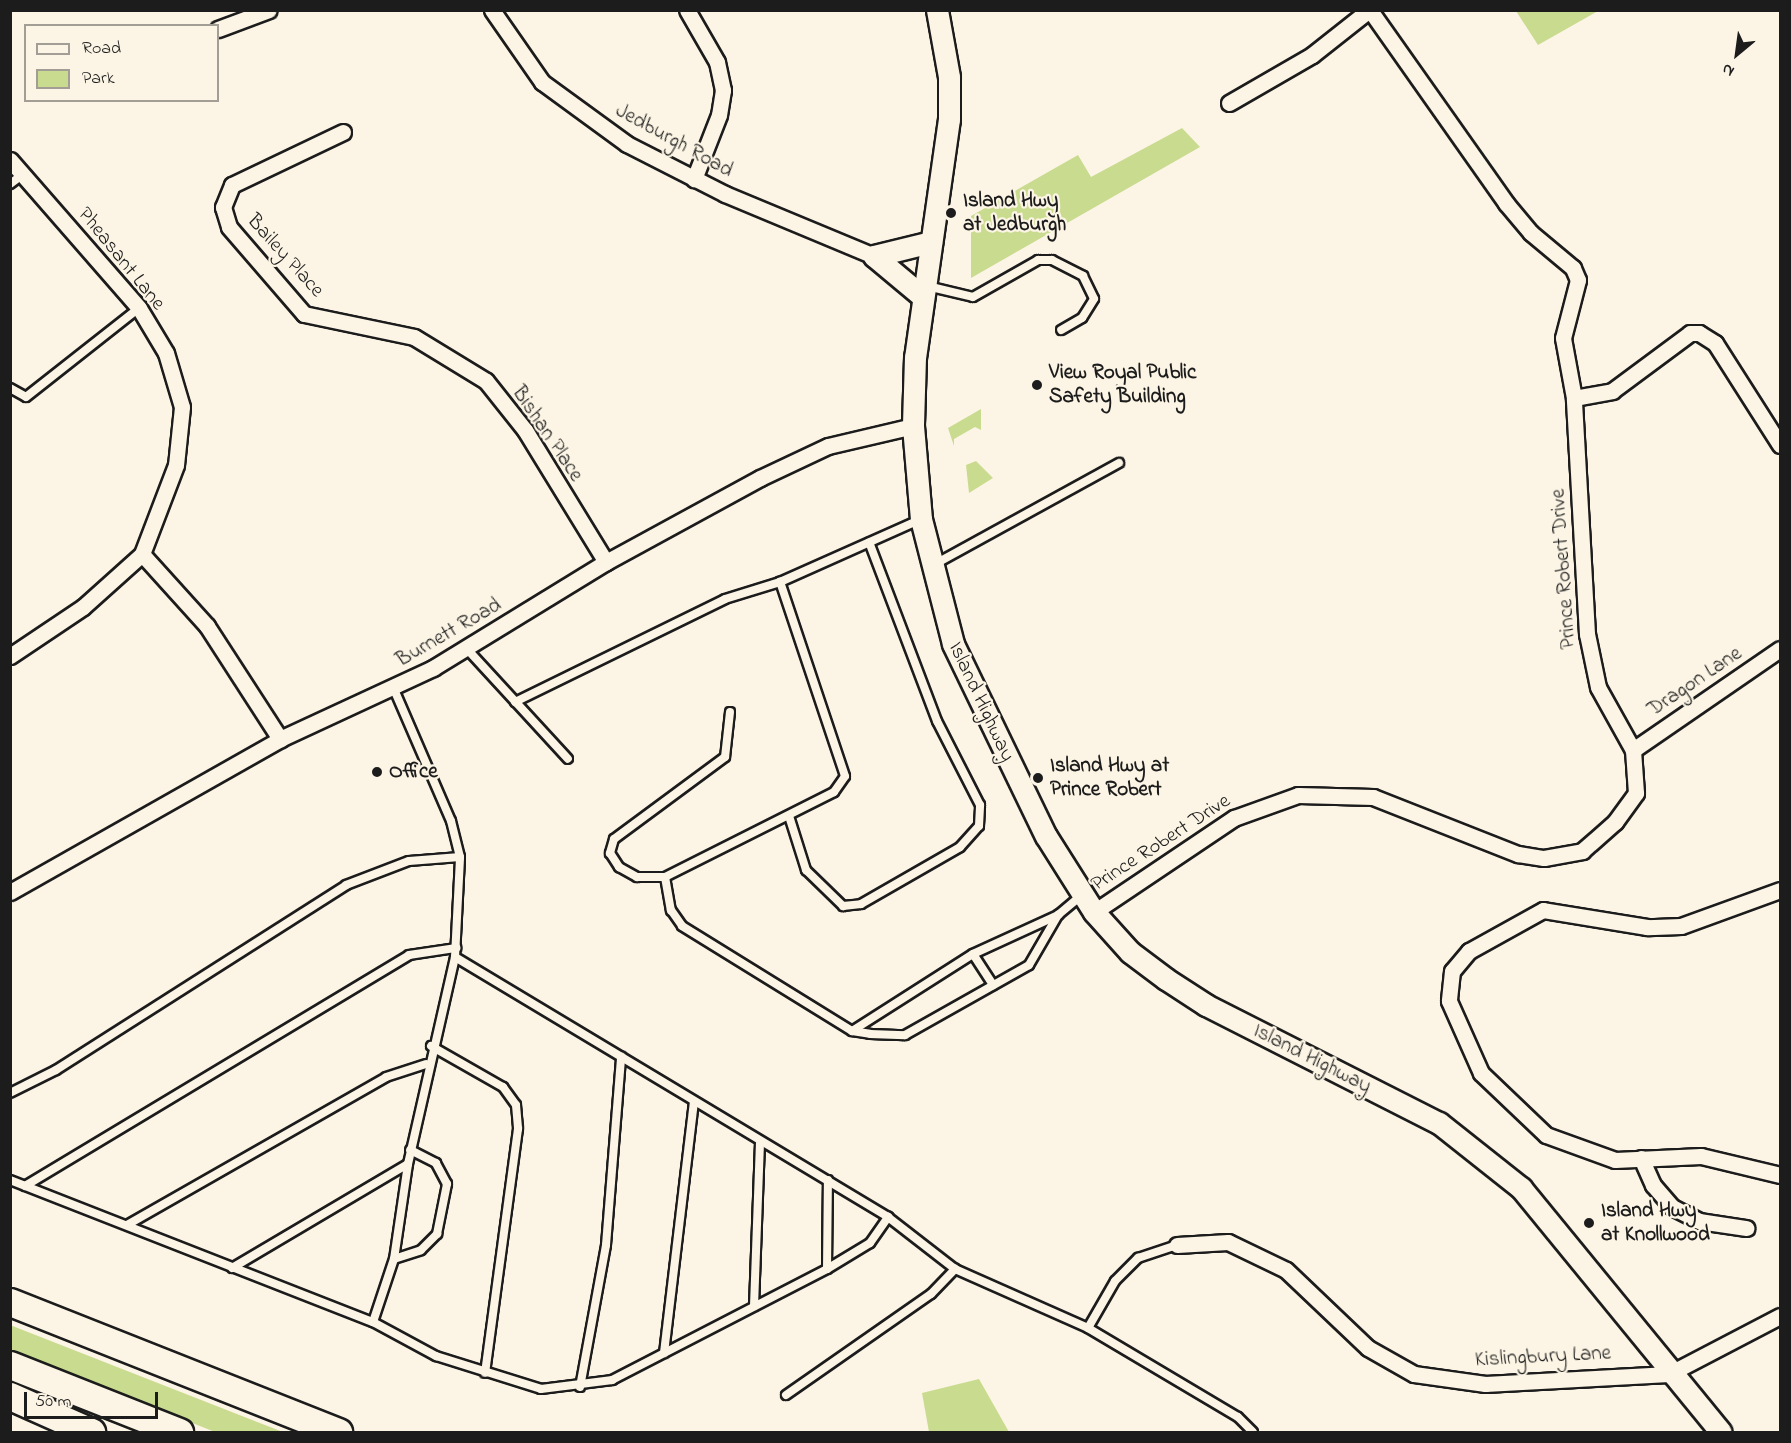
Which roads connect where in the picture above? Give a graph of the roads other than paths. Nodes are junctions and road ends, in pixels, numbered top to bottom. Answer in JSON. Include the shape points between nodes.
{"nodes":[{"id":1,"x":269,"y":10,"type":"edge"},
{"id":2,"x":492,"y":10,"type":"edge"},
{"id":3,"x":687,"y":10,"type":"edge"},
{"id":4,"x":937,"y":10,"type":"edge"},
{"id":5,"x":1370,"y":10,"type":"edge"},
{"id":6,"x":219,"y":29,"type":"edge"},
{"id":7,"x":1229,"y":103,"type":"dead end"},
{"id":8,"x":343,"y":132,"type":"dead end"},
{"id":9,"x":10,"y":160,"type":"edge"},
{"id":10,"x":16,"y":179,"type":"edge"},
{"id":11,"x":694,"y":179,"type":"junction"},
{"id":12,"x":931,"y":242,"type":"junction"},
{"id":13,"x":874,"y":256,"type":"junction"},
{"id":14,"x":924,"y":291,"type":"junction"},
{"id":15,"x":139,"y":308,"type":"junction"},
{"id":16,"x":366,"y":323,"type":"joint"},
{"id":17,"x":1061,"y":330,"type":"dead end"},
{"id":18,"x":10,"y":388,"type":"edge"},
{"id":19,"x":1574,"y":398,"type":"junction"},
{"id":20,"x":913,"y":426,"type":"junction"},
{"id":21,"x":1780,"y":445,"type":"edge"},
{"id":22,"x":1119,"y":463,"type":"dead end"},
{"id":23,"x":921,"y":519,"type":"junction"},
{"id":24,"x":869,"y":542,"type":"junction"},
{"id":25,"x":142,"y":555,"type":"junction"},
{"id":26,"x":606,"y":562,"type":"junction"},
{"id":27,"x":930,"y":565,"type":"junction"},
{"id":28,"x":780,"y":582,"type":"junction"},
{"id":29,"x":467,"y":649,"type":"junction"},
{"id":30,"x":1780,"y":649,"type":"edge"},
{"id":31,"x":10,"y":656,"type":"edge"},
{"id":32,"x":394,"y":689,"type":"junction"},
{"id":33,"x":515,"y":702,"type":"junction"},
{"id":34,"x":730,"y":712,"type":"dead end"},
{"id":35,"x":280,"y":739,"type":"junction"},
{"id":36,"x":1633,"y":750,"type":"junction"},
{"id":37,"x":568,"y":759,"type":"dead end"},
{"id":38,"x":789,"y":816,"type":"junction"},
{"id":39,"x":460,"y":857,"type":"junction"},
{"id":40,"x":665,"y":877,"type":"junction"},
{"id":41,"x":1780,"y":890,"type":"edge"},
{"id":42,"x":10,"y":892,"type":"edge"},
{"id":43,"x":1088,"y":903,"type":"junction"},
{"id":44,"x":1058,"y":915,"type":"junction"},
{"id":45,"x":456,"y":948,"type":"junction"},
{"id":46,"x":973,"y":954,"type":"junction"},
{"id":47,"x":455,"y":957,"type":"junction"},
{"id":48,"x":993,"y":986,"type":"junction"},
{"id":49,"x":852,"y":1031,"type":"junction"},
{"id":50,"x":431,"y":1046,"type":"junction"},
{"id":51,"x":621,"y":1057,"type":"junction"},
{"id":52,"x":426,"y":1064,"type":"junction"},
{"id":53,"x":10,"y":1093,"type":"edge"},
{"id":54,"x":694,"y":1103,"type":"junction"},
{"id":55,"x":760,"y":1143,"type":"junction"},
{"id":56,"x":410,"y":1150,"type":"junction"},
{"id":57,"x":1641,"y":1158,"type":"junction"},
{"id":58,"x":408,"y":1164,"type":"junction"},
{"id":59,"x":1780,"y":1175,"type":"edge"},
{"id":60,"x":10,"y":1180,"type":"edge"},
{"id":61,"x":828,"y":1180,"type":"junction"},
{"id":62,"x":25,"y":1186,"type":"junction"},
{"id":63,"x":888,"y":1217,"type":"junction"},
{"id":64,"x":127,"y":1225,"type":"junction"},
{"id":65,"x":1746,"y":1228,"type":"dead end"},
{"id":66,"x":1177,"y":1245,"type":"joint"},
{"id":67,"x":394,"y":1258,"type":"junction"},
{"id":68,"x":232,"y":1268,"type":"junction"},
{"id":69,"x":827,"y":1269,"type":"junction"},
{"id":70,"x":955,"y":1269,"type":"junction"},
{"id":71,"x":10,"y":1302,"type":"edge"},
{"id":72,"x":754,"y":1306,"type":"junction"},
{"id":73,"x":1780,"y":1316,"type":"edge"},
{"id":74,"x":373,"y":1322,"type":"junction"},
{"id":75,"x":1088,"y":1328,"type":"junction"},
{"id":76,"x":664,"y":1353,"type":"junction"},
{"id":77,"x":10,"y":1365,"type":"edge"},
{"id":78,"x":485,"y":1373,"type":"junction"},
{"id":79,"x":1669,"y":1374,"type":"junction"},
{"id":80,"x":580,"y":1387,"type":"junction"},
{"id":81,"x":786,"y":1395,"type":"dead end"},
{"id":82,"x":10,"y":1396,"type":"edge"},
{"id":83,"x":91,"y":1432,"type":"edge"},
{"id":84,"x":179,"y":1432,"type":"edge"},
{"id":85,"x":338,"y":1432,"type":"edge"},
{"id":86,"x":1253,"y":1432,"type":"edge"},
{"id":87,"x":1721,"y":1432,"type":"edge"}],
"edges":[{"from":1,"to":6,"type":"street"},
{"from":2,"to":11,"type":"street","name":"Jedburgh Road","via":[[542,81],[627,144]]},
{"from":3,"to":11,"type":"street","via":[[717,62],[723,90],[719,115]]},
{"from":4,"to":12,"type":"main road","name":"Island Highway","via":[[949,77],[949,119]]},
{"from":5,"to":7,"type":"street","via":[[1312,55]]},
{"from":5,"to":19,"type":"street","name":"Prince Robert Drive","via":[[1506,203],[1531,233],[1573,268],[1578,280],[1563,338]]},
{"from":8,"to":16,"type":"street","name":"Bailey Place","via":[[243,178],[232,185],[223,207],[229,227],[304,314]]},
{"from":9,"to":10,"type":"street","name":"Pheasant Lane"},
{"from":10,"to":15,"type":"street","name":"Pheasant Lane"},
{"from":11,"to":13,"type":"street","name":"Jedburgh Road"},
{"from":12,"to":13,"type":"main road"},
{"from":12,"to":14,"type":"main road","name":"Island Highway"},
{"from":13,"to":14,"type":"main road"},
{"from":14,"to":17,"type":"lane","via":[[974,297],[1038,260],[1052,260],[1083,276],[1094,299],[1082,318]]},
{"from":14,"to":20,"type":"main road","name":"Island Highway"},
{"from":15,"to":18,"type":"lane","via":[[26,397]]},
{"from":15,"to":25,"type":"street","name":"Pheasant Lane","via":[[166,353],[182,407],[176,465]]},
{"from":16,"to":26,"type":"street","name":"Bishan Place","via":[[448,354],[486,381],[525,430]]},
{"from":19,"to":21,"type":"street","via":[[1612,391],[1690,333],[1698,333],[1715,343]]},
{"from":19,"to":36,"type":"street","name":"Prince Robert Drive","via":[[1587,634],[1598,687]]},
{"from":20,"to":23,"type":"main road","name":"Island Highway"},
{"from":20,"to":26,"type":"street","name":"Burnett Road","via":[[828,446]]},
{"from":22,"to":27,"type":"lane","via":[[954,558]]},
{"from":23,"to":24,"type":"lane"},
{"from":23,"to":27,"type":"main road","name":"Island Highway"},
{"from":24,"to":28,"type":"lane"},
{"from":24,"to":38,"type":"lane","via":[[937,721],[980,805],[979,826],[960,847],[861,904],[843,906],[806,870]]},
{"from":25,"to":31,"type":"street","via":[[83,607]]},
{"from":25,"to":35,"type":"street","via":[[207,626]]},
{"from":26,"to":29,"type":"street","name":"Burnett Road"},
{"from":27,"to":43,"type":"main road","name":"Island Highway","via":[[953,644],[986,717]]},
{"from":28,"to":33,"type":"lane","via":[[725,600]]},
{"from":28,"to":38,"type":"lane","via":[[844,776],[834,792]]},
{"from":29,"to":32,"type":"street","name":"Burnett Road"},
{"from":29,"to":33,"type":"lane"},
{"from":30,"to":36,"type":"street","name":"Dragon Lane"},
{"from":32,"to":35,"type":"street","name":"Burnett Road"},
{"from":32,"to":39,"type":"lane","via":[[452,820]]},
{"from":33,"to":37,"type":"lane"},
{"from":34,"to":40,"type":"lane","via":[[725,757],[614,839],[610,853],[619,867],[637,877]]},
{"from":35,"to":42,"type":"street","name":"Burnett Road"},
{"from":36,"to":43,"type":"street","name":"Prince Robert Drive","via":[[1639,781],[1629,804],[1595,841],[1567,857],[1518,854],[1373,797],[1298,795],[1234,818]]},
{"from":38,"to":40,"type":"lane"},
{"from":39,"to":45,"type":"lane"},
{"from":39,"to":53,"type":"lane","via":[[409,861],[346,885],[56,1070]]},
{"from":40,"to":49,"type":"lane","via":[[671,910],[682,926]]},
{"from":41,"to":57,"type":"street","via":[[1681,926],[1647,927],[1544,910],[1469,951],[1452,971],[1449,1001],[1481,1073],[1514,1109],[1546,1135],[1579,1152],[1615,1160]]},
{"from":43,"to":44,"type":"lane"},
{"from":43,"to":79,"type":"main road","name":"Island Highway","via":[[1130,952],[1176,986],[1439,1123],[1521,1188]]},
{"from":44,"to":46,"type":"lane"},
{"from":44,"to":48,"type":"lane","via":[[1029,965]]},
{"from":45,"to":47,"type":"lane"},
{"from":45,"to":62,"type":"lane","via":[[409,955]]},
{"from":46,"to":48,"type":"lane"},
{"from":46,"to":49,"type":"lane"},
{"from":47,"to":50,"type":"lane"},
{"from":47,"to":51,"type":"lane"},
{"from":48,"to":49,"type":"lane","via":[[905,1035]]},
{"from":50,"to":52,"type":"lane"},
{"from":50,"to":78,"type":"lane","via":[[503,1087],[516,1106],[518,1129]]},
{"from":51,"to":54,"type":"lane"},
{"from":51,"to":80,"type":"lane","via":[[606,1245]]},
{"from":52,"to":56,"type":"lane"},
{"from":52,"to":64,"type":"lane","via":[[386,1077]]},
{"from":54,"to":55,"type":"lane"},
{"from":54,"to":76,"type":"lane"},
{"from":55,"to":61,"type":"lane"},
{"from":55,"to":72,"type":"lane"},
{"from":56,"to":58,"type":"lane"},
{"from":56,"to":67,"type":"lane","via":[[436,1163],[447,1184],[437,1234],[421,1250]]},
{"from":57,"to":59,"type":"street","via":[[1701,1156]]},
{"from":57,"to":65,"type":"street","via":[[1653,1185],[1672,1207],[1699,1221]]},
{"from":58,"to":67,"type":"lane"},
{"from":58,"to":68,"type":"lane"},
{"from":60,"to":62,"type":"lane"},
{"from":61,"to":63,"type":"lane"},
{"from":61,"to":69,"type":"lane"},
{"from":62,"to":64,"type":"lane"},
{"from":63,"to":69,"type":"lane","via":[[870,1243]]},
{"from":63,"to":70,"type":"lane"},
{"from":64,"to":68,"type":"lane"},
{"from":66,"to":75,"type":"lane","via":[[1138,1258],[1114,1281]]},
{"from":66,"to":79,"type":"street","name":"Kislingbury Lane","via":[[1228,1242],[1286,1270],[1368,1348],[1414,1374],[1485,1384]]},
{"from":67,"to":74,"type":"lane"},
{"from":68,"to":74,"type":"lane"},
{"from":69,"to":72,"type":"lane"},
{"from":70,"to":75,"type":"lane"},
{"from":70,"to":81,"type":"lane","via":[[931,1294]]},
{"from":71,"to":85,"type":"highway"},
{"from":72,"to":76,"type":"lane"},
{"from":73,"to":79,"type":"street"},
{"from":74,"to":78,"type":"lane","via":[[436,1356]]},
{"from":75,"to":86,"type":"lane","via":[[1238,1418]]},
{"from":76,"to":80,"type":"lane","via":[[612,1380]]},
{"from":77,"to":84,"type":"highway"},
{"from":78,"to":80,"type":"lane","via":[[541,1389]]},
{"from":79,"to":87,"type":"main road","name":"Island Highway"},
{"from":82,"to":83,"type":"highway"}]}
